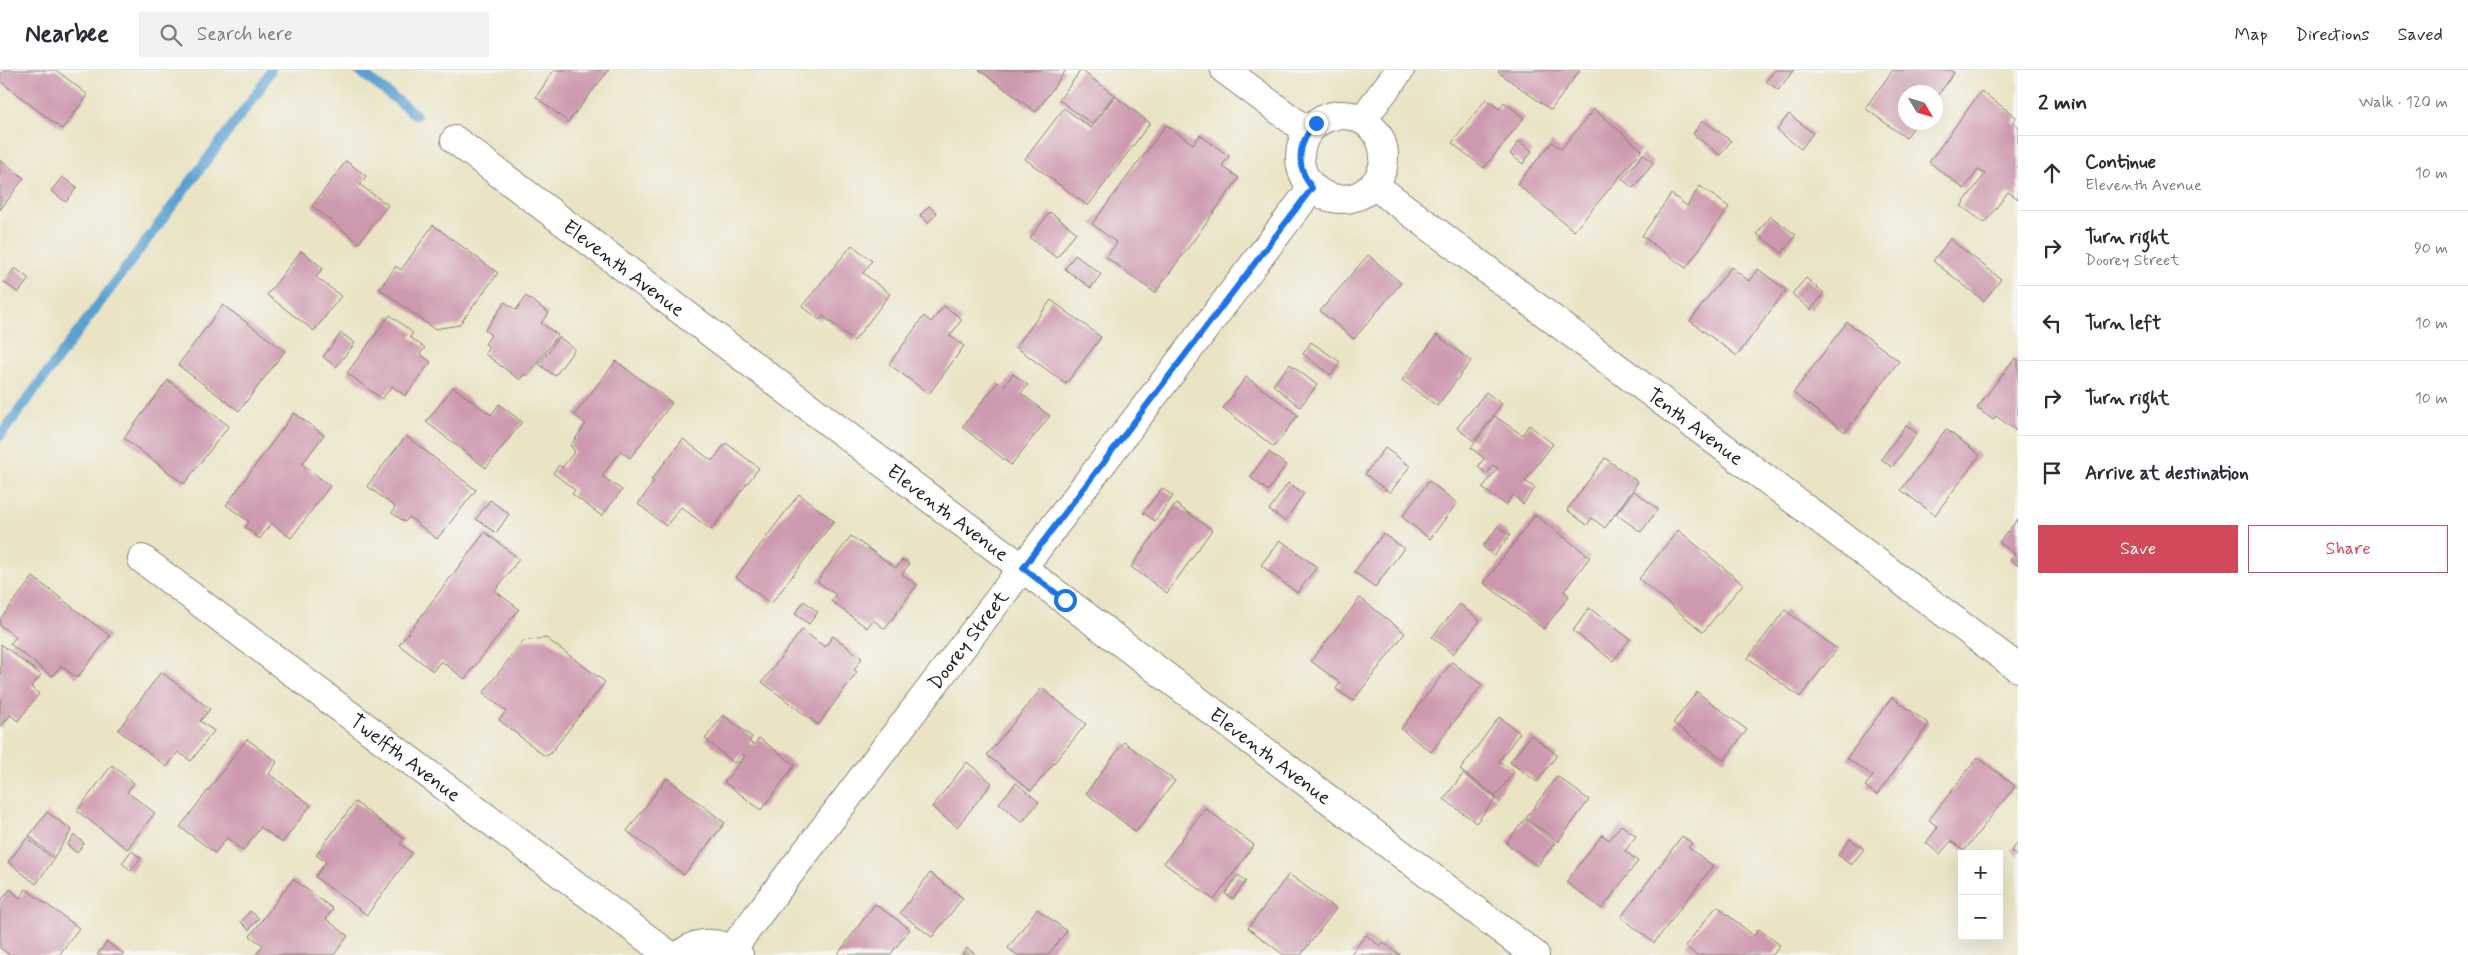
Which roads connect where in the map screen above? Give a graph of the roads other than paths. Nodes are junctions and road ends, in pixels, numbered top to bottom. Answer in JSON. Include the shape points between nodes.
{"nodes":[{"id":1,"x":1225,"y":70,"type":"edge"},
{"id":2,"x":1400,"y":70,"type":"edge"},
{"id":3,"x":1362,"y":120,"type":"junction"},
{"id":4,"x":1308,"y":132,"type":"junction"},
{"id":5,"x":455,"y":140,"type":"dead end"},
{"id":6,"x":1374,"y":185,"type":"junction"},
{"id":7,"x":1312,"y":188,"type":"junction"},
{"id":8,"x":142,"y":559,"type":"dead end"},
{"id":9,"x":1023,"y":568,"type":"junction"},
{"id":10,"x":2018,"y":668,"type":"edge"},
{"id":11,"x":735,"y":952,"type":"edge"},
{"id":12,"x":669,"y":955,"type":"edge"},
{"id":13,"x":681,"y":955,"type":"edge"},
{"id":14,"x":1535,"y":955,"type":"edge"}],
"edges":[{"from":1,"to":4,"type":"street"},
{"from":2,"to":3,"type":"street"},
{"from":3,"to":4,"type":"street","via":[[1351,115],[1327,117]]},
{"from":3,"to":6,"type":"street","via":[[1373,127],[1384,150],[1384,162]]},
{"from":4,"to":7,"type":"street","via":[[1301,149],[1300,167]]},
{"from":5,"to":9,"type":"street","name":"Eleventh Avenue"},
{"from":6,"to":7,"type":"street","via":[[1350,199],[1323,195]]},
{"from":6,"to":10,"type":"street","name":"Tenth Avenue"},
{"from":7,"to":9,"type":"street","name":"Doorey Street"},
{"from":8,"to":12,"type":"street","name":"Twelfth Avenue"},
{"from":9,"to":11,"type":"street","name":"Doorey Street"},
{"from":9,"to":14,"type":"street","name":"Eleventh Avenue"},
{"from":11,"to":13,"type":"street","via":[[720,944],[708,943]]}]}
